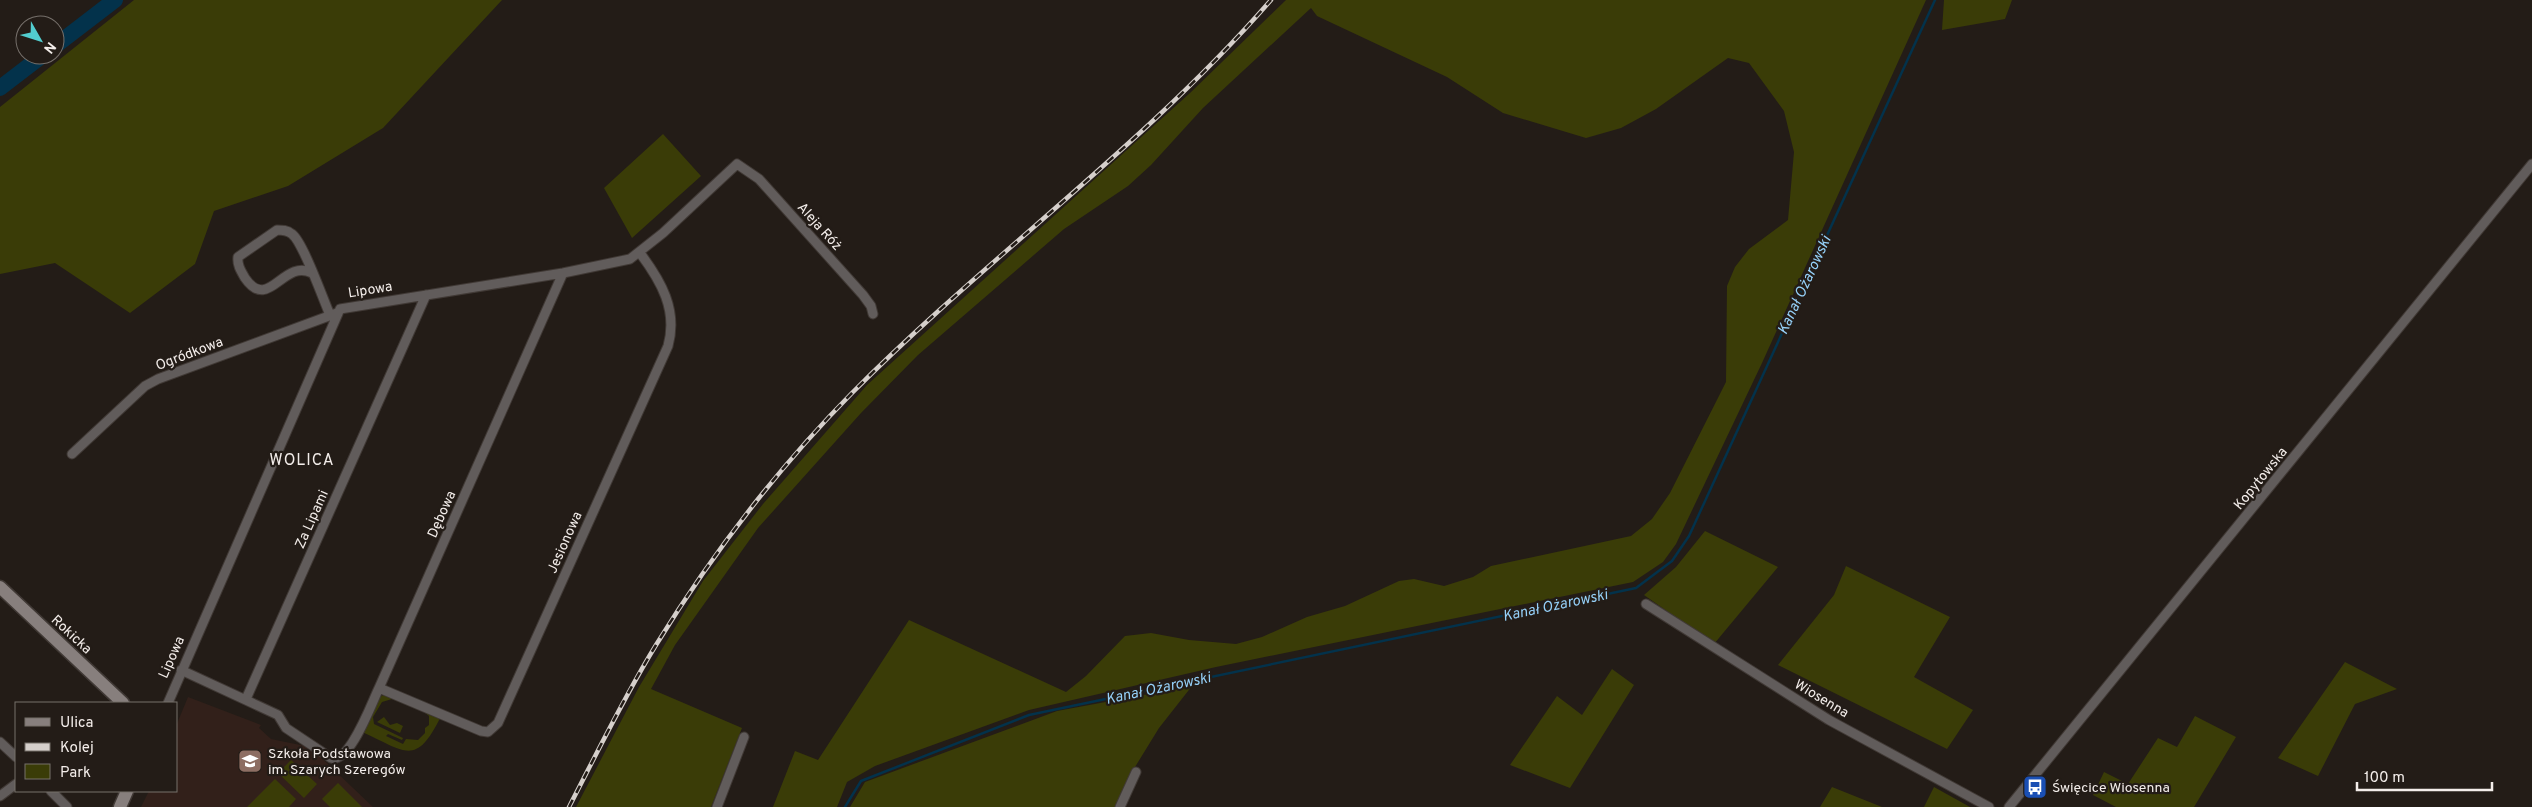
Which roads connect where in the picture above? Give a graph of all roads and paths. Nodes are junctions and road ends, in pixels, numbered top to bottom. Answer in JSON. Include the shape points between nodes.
{"nodes":[{"id":1,"x":737,"y":164,"type":"joint"},
{"id":2,"x":2532,"y":164,"type":"edge"},
{"id":3,"x":640,"y":253,"type":"junction"},
{"id":4,"x":312,"y":273,"type":"junction"},
{"id":5,"x":563,"y":273,"type":"junction"},
{"id":6,"x":426,"y":295,"type":"junction"},
{"id":7,"x":333,"y":314,"type":"junction"},
{"id":8,"x":873,"y":314,"type":"dead end"},
{"id":9,"x":72,"y":454,"type":"dead end"},
{"id":10,"x":0,"y":587,"type":"edge"},
{"id":11,"x":1646,"y":604,"type":"dead end"},
{"id":12,"x":181,"y":670,"type":"junction"},
{"id":13,"x":379,"y":688,"type":"junction"},
{"id":14,"x":246,"y":699,"type":"junction"},
{"id":15,"x":122,"y":702,"type":"edge"},
{"id":16,"x":168,"y":702,"type":"edge"},
{"id":17,"x":744,"y":737,"type":"dead end"},
{"id":18,"x":0,"y":742,"type":"edge"},
{"id":19,"x":15,"y":756,"type":"edge"},
{"id":20,"x":1136,"y":772,"type":"dead end"},
{"id":21,"x":15,"y":785,"type":"edge"},
{"id":22,"x":52,"y":792,"type":"edge"},
{"id":23,"x":127,"y":792,"type":"edge"},
{"id":24,"x":0,"y":796,"type":"edge"},
{"id":25,"x":67,"y":807,"type":"edge"},
{"id":26,"x":120,"y":807,"type":"edge"},
{"id":27,"x":717,"y":807,"type":"edge"},
{"id":28,"x":1120,"y":807,"type":"edge"},
{"id":29,"x":1989,"y":807,"type":"edge"},
{"id":30,"x":2009,"y":807,"type":"edge"}],
"edges":[{"from":1,"to":3,"type":"street","name":"Lipowa"},
{"from":1,"to":8,"type":"street","name":"Aleja Róż","via":[[759,179],[863,294]]},
{"from":2,"to":30,"type":"street","name":"Kopytowska"},
{"from":3,"to":5,"type":"street","name":"Lipowa","via":[[630,259]]},
{"from":3,"to":13,"type":"street","name":"Jesionowa","via":[[653,271],[670,307],[672,320],[668,346],[498,723],[493,729],[481,731]]},
{"from":4,"to":4,"type":"street","via":[[297,240],[286,230],[277,230],[238,256],[241,272],[258,291],[294,271],[300,269]]},
{"from":4,"to":7,"type":"street"},
{"from":5,"to":6,"type":"street","name":"Lipowa"},
{"from":5,"to":13,"type":"street","name":"Dębowa"},
{"from":6,"to":7,"type":"street","name":"Lipowa","via":[[340,309]]},
{"from":6,"to":14,"type":"street","name":"Za Lipami"},
{"from":7,"to":9,"type":"street","name":"Ogródkowa","via":[[145,386]]},
{"from":7,"to":12,"type":"street","name":"Lipowa","via":[[264,486]]},
{"from":10,"to":15,"type":"main road","name":"Rokicka"},
{"from":11,"to":29,"type":"street","name":"Wiosenna","via":[[1829,720]]},
{"from":12,"to":14,"type":"street"},
{"from":12,"to":16,"type":"street","name":"Lipowa"},
{"from":13,"to":14,"type":"street","name":"Dębowa","via":[[352,746],[335,759],[286,728],[278,715]]},
{"from":17,"to":27,"type":"street"},
{"from":18,"to":19,"type":"street"},
{"from":20,"to":28,"type":"street"},
{"from":21,"to":24,"type":"street"},
{"from":22,"to":25,"type":"street"},
{"from":23,"to":26,"type":"main road"}]}
